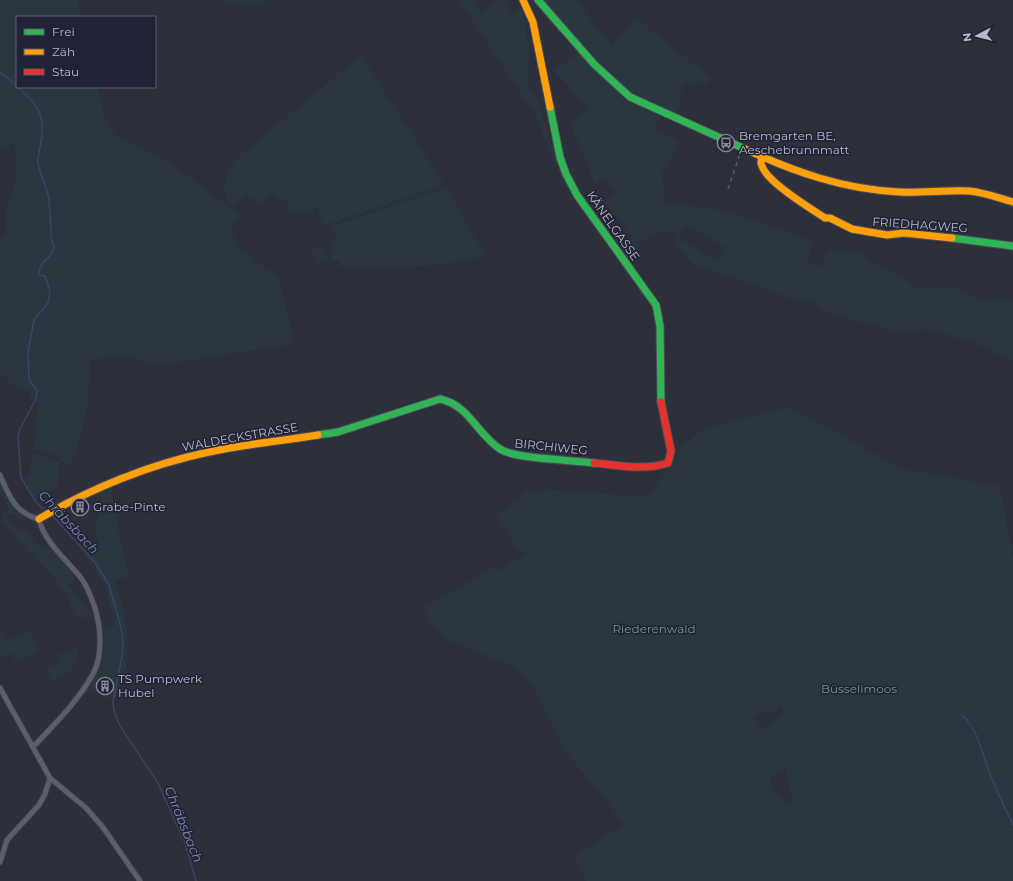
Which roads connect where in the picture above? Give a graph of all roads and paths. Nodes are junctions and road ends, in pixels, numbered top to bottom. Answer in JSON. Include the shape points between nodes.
{"nodes":[{"id":1,"x":523,"y":0,"type":"edge"},
{"id":2,"x":538,"y":0,"type":"edge"},
{"id":3,"x":762,"y":157,"type":"junction"},
{"id":4,"x":1013,"y":202,"type":"edge"},
{"id":5,"x":1013,"y":246,"type":"edge"},
{"id":6,"x":452,"y":400,"type":"joint"},
{"id":7,"x":668,"y":463,"type":"joint"},
{"id":8,"x":0,"y":475,"type":"edge"},
{"id":9,"x":39,"y":519,"type":"junction"},
{"id":10,"x":0,"y":688,"type":"edge"},
{"id":11,"x":32,"y":746,"type":"junction"},
{"id":12,"x":50,"y":778,"type":"junction"},
{"id":13,"x":0,"y":862,"type":"edge"},
{"id":14,"x":140,"y":881,"type":"edge"}],
"edges":[{"from":1,"to":7,"type":"street","name":"KÄNELGASSE","via":[[533,22],[560,157],[566,174],[581,201],[656,305],[660,326],[661,403],[671,451]]},
{"from":2,"to":3,"type":"street","via":[[582,51],[635,100]]},
{"from":3,"to":4,"type":"street","via":[[806,175],[853,187],[899,192],[970,191]]},
{"from":3,"to":5,"type":"street","name":"FRIEDHAGWEG","via":[[764,171],[792,195],[825,218],[852,229],[887,235],[904,233],[941,236]]},
{"from":6,"to":7,"type":"street","name":"BIRCHIWEG","via":[[495,446],[510,454],[638,466],[659,466]]},
{"from":6,"to":9,"type":"street","name":"WALDECKSTRASSE","via":[[433,400],[338,432],[190,456],[135,473],[66,503]]},
{"from":8,"to":9,"type":"street","via":[[10,498],[22,512]]},
{"from":9,"to":11,"type":"street","via":[[44,533],[89,590],[98,618],[100,643],[93,674],[71,704]]},
{"from":10,"to":11,"type":"street"},
{"from":11,"to":12,"type":"street"},
{"from":12,"to":13,"type":"street","via":[[39,805],[7,840]]},
{"from":12,"to":14,"type":"street","via":[[86,808],[102,826]]}]}
